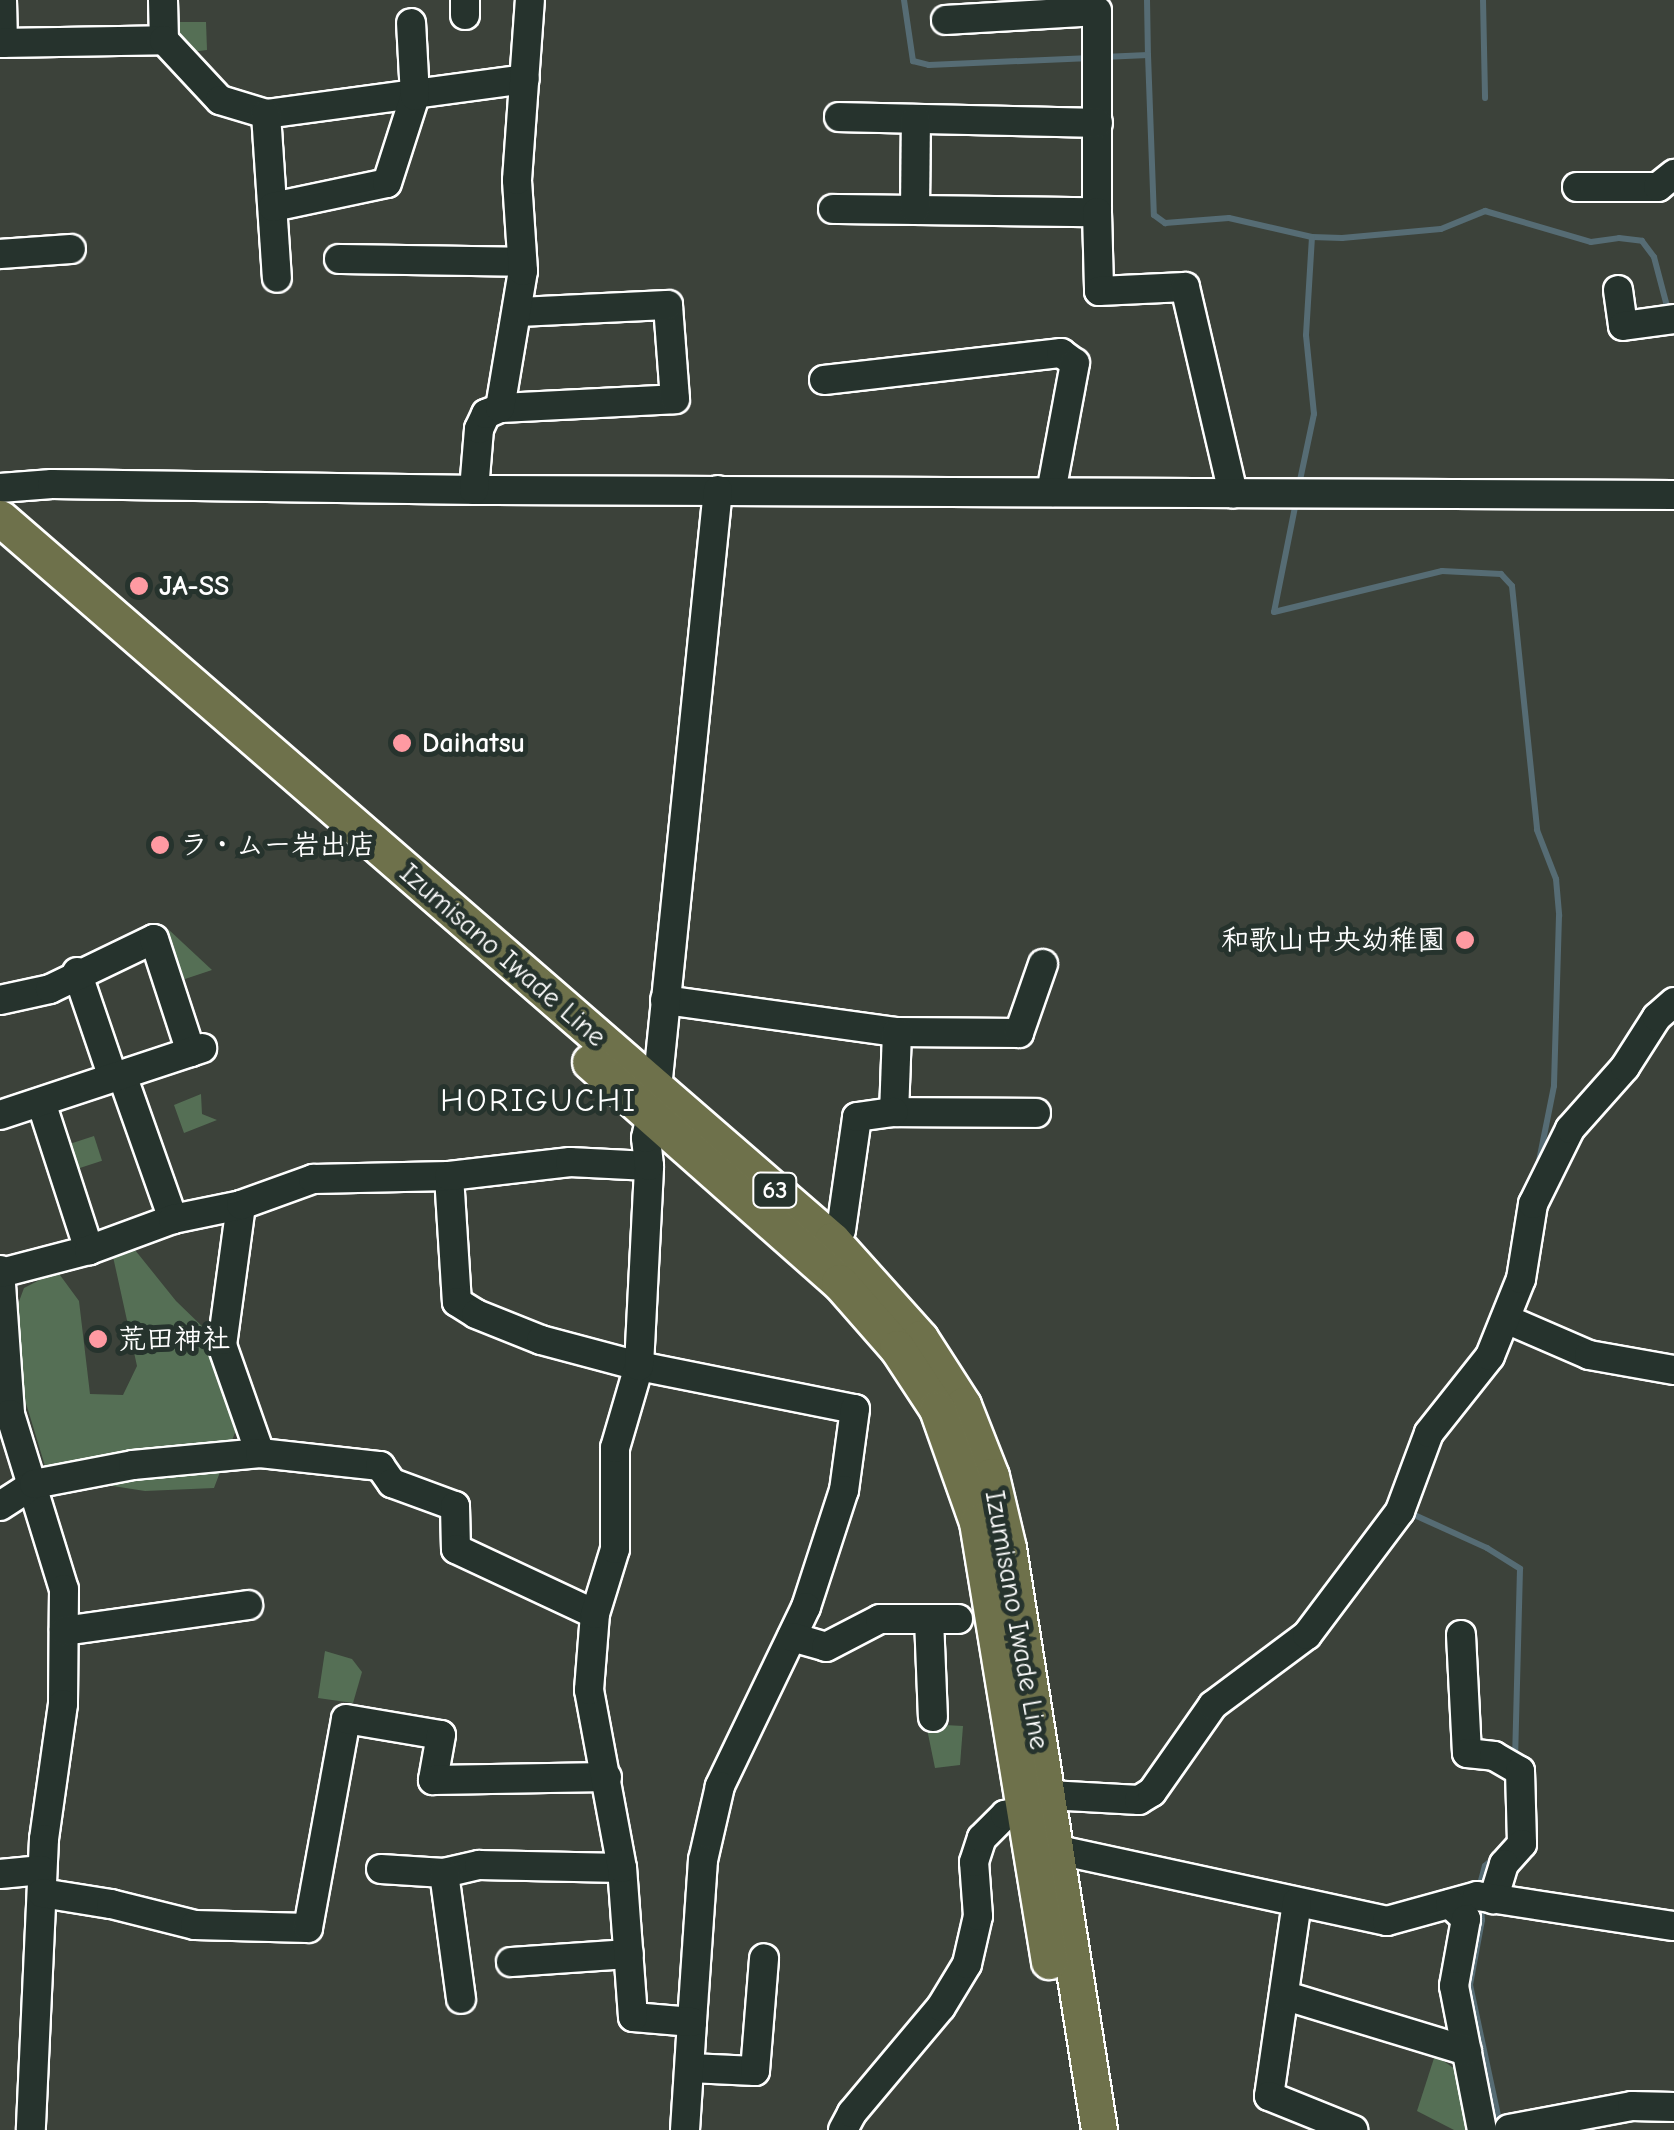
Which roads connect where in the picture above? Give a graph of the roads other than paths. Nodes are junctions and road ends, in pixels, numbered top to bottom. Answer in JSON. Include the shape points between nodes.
{"nodes":[{"id":1,"x":2,"y":0,"type":"edge"},
{"id":2,"x":164,"y":0,"type":"edge"},
{"id":3,"x":530,"y":0,"type":"edge"},
{"id":4,"x":946,"y":20,"type":"dead end"},
{"id":5,"x":410,"y":23,"type":"dead end"},
{"id":6,"x":164,"y":40,"type":"junction"},
{"id":7,"x":2,"y":43,"type":"edge"},
{"id":8,"x":525,"y":79,"type":"junction"},
{"id":9,"x":415,"y":96,"type":"junction"},
{"id":10,"x":266,"y":114,"type":"junction"},
{"id":11,"x":839,"y":117,"type":"dead end"},
{"id":12,"x":916,"y":119,"type":"junction"},
{"id":13,"x":1098,"y":123,"type":"junction"},
{"id":14,"x":1674,"y":174,"type":"edge"},
{"id":15,"x":1577,"y":187,"type":"dead end"},
{"id":16,"x":272,"y":207,"type":"junction"},
{"id":17,"x":833,"y":209,"type":"dead end"},
{"id":18,"x":915,"y":210,"type":"junction"},
{"id":19,"x":1097,"y":212,"type":"junction"},
{"id":20,"x":71,"y":249,"type":"dead end"},
{"id":21,"x":0,"y":254,"type":"edge"},
{"id":22,"x":339,"y":259,"type":"dead end"},
{"id":23,"x":522,"y":262,"type":"junction"},
{"id":24,"x":277,"y":278,"type":"dead end"},
{"id":25,"x":1618,"y":290,"type":"dead end"},
{"id":26,"x":517,"y":312,"type":"junction"},
{"id":27,"x":1674,"y":318,"type":"edge"},
{"id":28,"x":824,"y":380,"type":"dead end"},
{"id":29,"x":500,"y":408,"type":"junction"},
{"id":30,"x":0,"y":488,"type":"edge"},
{"id":31,"x":474,"y":490,"type":"junction"},
{"id":32,"x":718,"y":490,"type":"junction"},
{"id":33,"x":1051,"y":492,"type":"junction"},
{"id":34,"x":1233,"y":494,"type":"junction"},
{"id":35,"x":1674,"y":495,"type":"edge"},
{"id":36,"x":0,"y":518,"type":"edge"},
{"id":37,"x":0,"y":549,"type":"edge"},
{"id":38,"x":1043,"y":964,"type":"dead end"},
{"id":39,"x":77,"y":972,"type":"junction"},
{"id":40,"x":0,"y":1000,"type":"edge"},
{"id":41,"x":665,"y":1000,"type":"junction"},
{"id":42,"x":1674,"y":1002,"type":"edge"},
{"id":43,"x":897,"y":1032,"type":"junction"},
{"id":44,"x":117,"y":1076,"type":"junction"},
{"id":45,"x":41,"y":1102,"type":"junction"},
{"id":46,"x":655,"y":1102,"type":"junction"},
{"id":47,"x":894,"y":1112,"type":"junction"},
{"id":48,"x":1036,"y":1112,"type":"dead end"},
{"id":49,"x":0,"y":1116,"type":"edge"},
{"id":50,"x":649,"y":1166,"type":"junction"},
{"id":51,"x":449,"y":1176,"type":"junction"},
{"id":52,"x":241,"y":1205,"type":"junction"},
{"id":53,"x":172,"y":1218,"type":"junction"},
{"id":54,"x":832,"y":1240,"type":"junction"},
{"id":55,"x":89,"y":1250,"type":"junction"},
{"id":56,"x":0,"y":1272,"type":"edge"},
{"id":57,"x":1,"y":1310,"type":"edge"},
{"id":58,"x":1506,"y":1319,"type":"junction"},
{"id":59,"x":639,"y":1366,"type":"junction"},
{"id":60,"x":1674,"y":1370,"type":"edge"},
{"id":61,"x":5,"y":1413,"type":"edge"},
{"id":62,"x":260,"y":1454,"type":"junction"},
{"id":63,"x":34,"y":1484,"type":"junction"},
{"id":64,"x":0,"y":1506,"type":"edge"},
{"id":65,"x":248,"y":1605,"type":"dead end"},
{"id":66,"x":594,"y":1614,"type":"junction"},
{"id":67,"x":929,"y":1619,"type":"junction"},
{"id":68,"x":958,"y":1619,"type":"dead end"},
{"id":69,"x":64,"y":1631,"type":"junction"},
{"id":70,"x":1461,"y":1635,"type":"dead end"},
{"id":71,"x":792,"y":1637,"type":"junction"},
{"id":72,"x":933,"y":1717,"type":"dead end"},
{"id":73,"x":608,"y":1778,"type":"junction"},
{"id":74,"x":1037,"y":1803,"type":"junction"},
{"id":75,"x":1043,"y":1846,"type":"junction"},
{"id":76,"x":622,"y":1868,"type":"junction"},
{"id":77,"x":381,"y":1869,"type":"dead end"},
{"id":78,"x":444,"y":1873,"type":"junction"},
{"id":79,"x":0,"y":1874,"type":"edge"},
{"id":80,"x":42,"y":1881,"type":"junction"},
{"id":81,"x":1493,"y":1899,"type":"junction"},
{"id":82,"x":1298,"y":1902,"type":"junction"},
{"id":83,"x":1450,"y":1904,"type":"junction"},
{"id":84,"x":1674,"y":1926,"type":"edge"},
{"id":85,"x":629,"y":1954,"type":"junction"},
{"id":86,"x":764,"y":1958,"type":"dead end"},
{"id":87,"x":511,"y":1962,"type":"dead end"},
{"id":88,"x":1286,"y":1996,"type":"junction"},
{"id":89,"x":461,"y":2000,"type":"dead end"},
{"id":90,"x":692,"y":2022,"type":"junction"},
{"id":91,"x":1467,"y":2051,"type":"junction"},
{"id":92,"x":690,"y":2068,"type":"junction"},
{"id":93,"x":1674,"y":2107,"type":"edge"},
{"id":94,"x":1589,"y":2122,"type":"edge"},
{"id":95,"x":1509,"y":2129,"type":"edge"},
{"id":96,"x":31,"y":2130,"type":"edge"},
{"id":97,"x":685,"y":2130,"type":"edge"},
{"id":98,"x":843,"y":2130,"type":"edge"},
{"id":99,"x":1076,"y":2130,"type":"edge"},
{"id":100,"x":1100,"y":2130,"type":"edge"},
{"id":101,"x":1353,"y":2130,"type":"edge"},
{"id":102,"x":1482,"y":2130,"type":"edge"}],
"edges":[{"from":1,"to":7,"type":"street"},
{"from":2,"to":6,"type":"street"},
{"from":3,"to":8,"type":"street"},
{"from":4,"to":13,"type":"street","via":[[1097,10]]},
{"from":5,"to":9,"type":"street"},
{"from":6,"to":7,"type":"street"},
{"from":6,"to":10,"type":"street","via":[[220,100]]},
{"from":8,"to":9,"type":"street"},
{"from":8,"to":23,"type":"street","via":[[517,180]]},
{"from":9,"to":10,"type":"street"},
{"from":9,"to":16,"type":"street","via":[[387,183]]},
{"from":10,"to":16,"type":"street"},
{"from":11,"to":12,"type":"street"},
{"from":12,"to":13,"type":"street"},
{"from":12,"to":18,"type":"street"},
{"from":13,"to":19,"type":"street"},
{"from":14,"to":15,"type":"street","via":[[1658,188]]},
{"from":16,"to":24,"type":"street"},
{"from":17,"to":18,"type":"street"},
{"from":18,"to":19,"type":"street"},
{"from":19,"to":34,"type":"street","via":[[1099,292],[1185,287]]},
{"from":20,"to":21,"type":"street"},
{"from":22,"to":23,"type":"street"},
{"from":23,"to":26,"type":"street"},
{"from":25,"to":27,"type":"street","via":[[1623,326]]},
{"from":26,"to":29,"type":"street"},
{"from":26,"to":29,"type":"street","via":[[668,305],[675,399]]},
{"from":28,"to":33,"type":"street","via":[[1061,353],[1075,363]]},
{"from":29,"to":31,"type":"street","via":[[486,414],[479,429]]},
{"from":30,"to":31,"type":"street"},
{"from":31,"to":32,"type":"street"},
{"from":32,"to":33,"type":"street"},
{"from":32,"to":41,"type":"street"},
{"from":33,"to":34,"type":"street"},
{"from":34,"to":35,"type":"street"},
{"from":36,"to":46,"type":"main road","name":"Izumisano Iwade Line","number":"63"},
{"from":37,"to":46,"type":"main road","name":"Izumisano Iwade Line","number":"63"},
{"from":38,"to":43,"type":"street","via":[[1019,1033]]},
{"from":39,"to":40,"type":"street","via":[[50,989]]},
{"from":39,"to":44,"type":"street"},
{"from":39,"to":44,"type":"street","via":[[154,939],[196,1050]]},
{"from":41,"to":43,"type":"street"},
{"from":41,"to":46,"type":"street"},
{"from":42,"to":58,"type":"street","via":[[1570,1129],[1547,1172],[1532,1204],[1521,1280]]},
{"from":43,"to":47,"type":"street"},
{"from":44,"to":45,"type":"street"},
{"from":44,"to":53,"type":"street"},
{"from":45,"to":49,"type":"street"},
{"from":45,"to":55,"type":"street"},
{"from":46,"to":50,"type":"street","via":[[646,1138]]},
{"from":46,"to":54,"type":"main road","name":"Izumisano Iwade Line","number":"63"},
{"from":46,"to":74,"type":"main road","name":"Izumisano Iwade Line","number":"63","via":[[839,1282],[897,1348],[937,1409],[977,1522]]},
{"from":47,"to":48,"type":"street"},
{"from":47,"to":54,"type":"street","via":[[857,1117],[841,1230]]},
{"from":50,"to":51,"type":"street","via":[[570,1162]]},
{"from":50,"to":59,"type":"street"},
{"from":51,"to":52,"type":"street","via":[[313,1179]]},
{"from":51,"to":59,"type":"street","via":[[457,1302],[541,1340]]},
{"from":52,"to":53,"type":"street"},
{"from":52,"to":62,"type":"street","via":[[222,1345]]},
{"from":53,"to":55,"type":"street"},
{"from":54,"to":74,"type":"main road","name":"Izumisano Iwade Line","number":"63","via":[[920,1338],[963,1405],[991,1476],[1008,1548]]},
{"from":55,"to":56,"type":"street"},
{"from":56,"to":57,"type":"street"},
{"from":57,"to":61,"type":"street"},
{"from":58,"to":60,"type":"street","via":[[1589,1354]]},
{"from":58,"to":74,"type":"street","via":[[1490,1356],[1429,1433],[1400,1511],[1306,1635],[1214,1704],[1152,1792],[1139,1800]]},
{"from":59,"to":66,"type":"street","via":[[616,1448],[616,1549]]},
{"from":59,"to":71,"type":"street","via":[[855,1409],[844,1490]]},
{"from":61,"to":63,"type":"street"},
{"from":62,"to":63,"type":"street","via":[[132,1465]]},
{"from":62,"to":66,"type":"street","via":[[380,1466],[392,1483],[455,1506],[456,1549]]},
{"from":63,"to":64,"type":"street"},
{"from":63,"to":69,"type":"street","via":[[64,1589]]},
{"from":65,"to":69,"type":"street"},
{"from":66,"to":73,"type":"street","via":[[589,1690]]},
{"from":67,"to":68,"type":"street"},
{"from":67,"to":71,"type":"street","via":[[880,1619],[826,1647]]},
{"from":67,"to":72,"type":"street"},
{"from":69,"to":80,"type":"street","via":[[63,1704]]},
{"from":70,"to":81,"type":"street","via":[[1467,1753],[1494,1756],[1520,1771],[1522,1844],[1504,1864]]},
{"from":71,"to":90,"type":"street","via":[[720,1786],[703,1860]]},
{"from":73,"to":76,"type":"street"},
{"from":73,"to":80,"type":"street","via":[[433,1780],[441,1735],[346,1719],[308,1928],[196,1925]]},
{"from":74,"to":75,"type":"main road","name":"Izumisano Iwade Line","number":"63"},
{"from":74,"to":98,"type":"street","via":[[1005,1815],[982,1838],[974,1862],[978,1916],[967,1964]]},
{"from":75,"to":82,"type":"street"},
{"from":75,"to":99,"type":"main road","name":"Izumisano Iwade Line","number":"63"},
{"from":75,"to":100,"type":"main road","name":"Izumisano Iwade Line","number":"63"},
{"from":76,"to":78,"type":"street","via":[[479,1865]]},
{"from":76,"to":85,"type":"street"},
{"from":77,"to":78,"type":"street"},
{"from":78,"to":89,"type":"street"},
{"from":79,"to":80,"type":"street"},
{"from":80,"to":96,"type":"street"},
{"from":81,"to":83,"type":"street"},
{"from":81,"to":84,"type":"street"},
{"from":82,"to":83,"type":"street","via":[[1387,1922]]},
{"from":82,"to":88,"type":"street"},
{"from":83,"to":91,"type":"street","via":[[1466,1919],[1454,1986]]},
{"from":85,"to":87,"type":"street"},
{"from":85,"to":90,"type":"street","via":[[634,2018]]},
{"from":86,"to":92,"type":"street","via":[[756,2071]]},
{"from":88,"to":91,"type":"street"},
{"from":88,"to":101,"type":"street","via":[[1269,2096]]},
{"from":90,"to":92,"type":"street"},
{"from":91,"to":102,"type":"street"},
{"from":92,"to":97,"type":"street"},
{"from":93,"to":94,"type":"street","via":[[1632,2106]]},
{"from":94,"to":95,"type":"street"}]}
